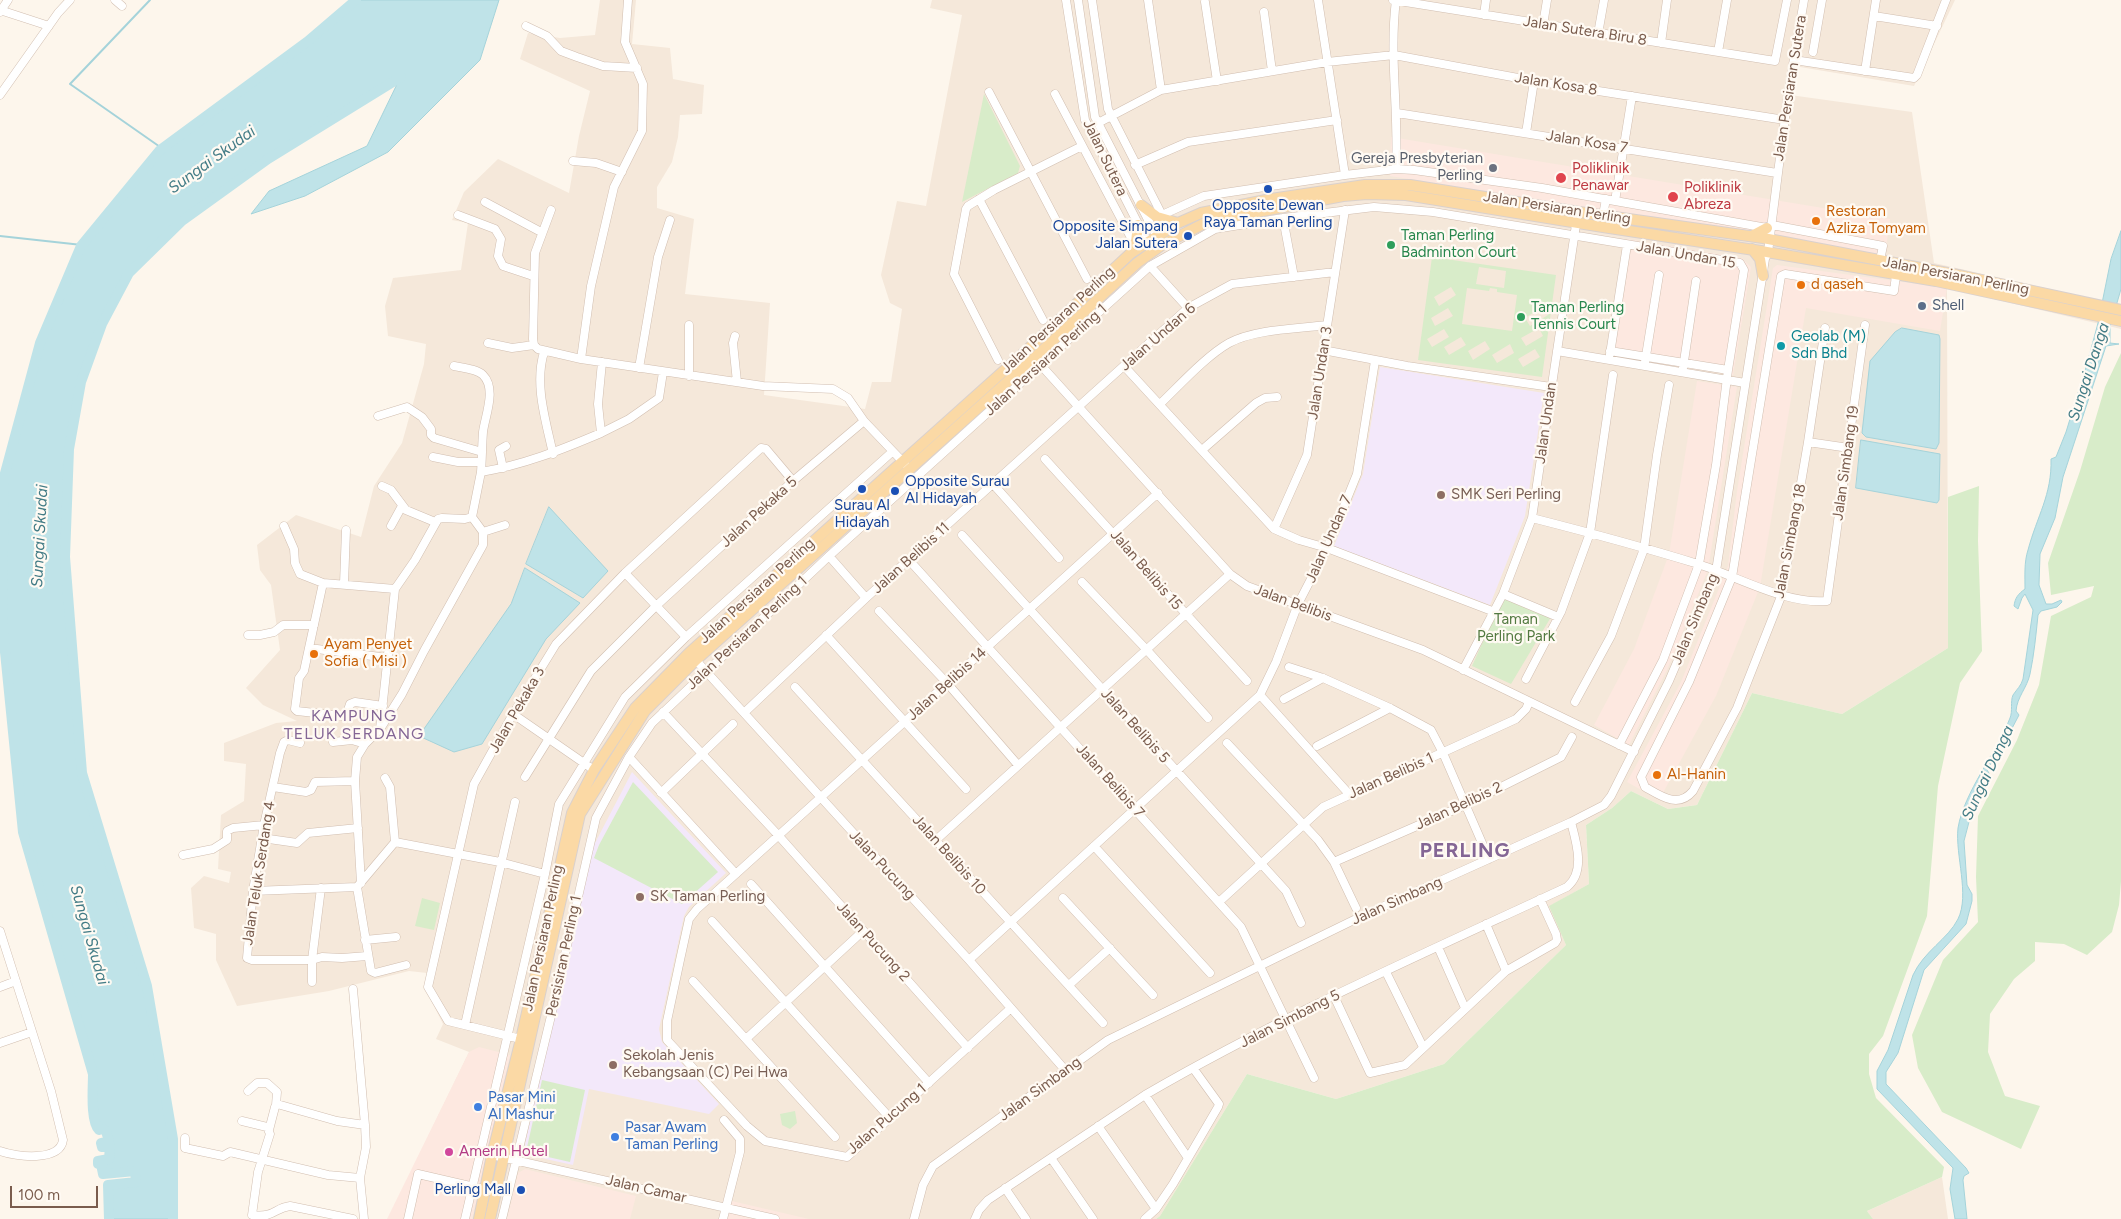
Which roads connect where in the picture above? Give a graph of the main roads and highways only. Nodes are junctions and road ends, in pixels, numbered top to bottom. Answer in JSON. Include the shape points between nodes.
{"nodes":[{"id":1,"x":1141,"y":205,"type":"road end"},
{"id":2,"x":1178,"y":223,"type":"junction"},
{"id":3,"x":1138,"y":225,"type":"road end"},
{"id":4,"x":1154,"y":243,"type":"junction"},
{"id":5,"x":1131,"y":253,"type":"junction"},
{"id":6,"x":1761,"y":253,"type":"junction"},
{"id":7,"x":1782,"y":255,"type":"junction"},
{"id":8,"x":2069,"y":304,"type":"junction"},
{"id":9,"x":2121,"y":310,"type":"edge"},
{"id":10,"x":2121,"y":321,"type":"edge"},
{"id":11,"x":1034,"y":358,"type":"junction"},
{"id":12,"x":692,"y":657,"type":"junction"},
{"id":13,"x":479,"y":1219,"type":"edge"},
{"id":14,"x":490,"y":1219,"type":"edge"}],
"edges":[{"from":1,"to":2,"type":"main road","via":[[1156,217]]},
{"from":2,"to":4,"type":"main road","name":"Jalan Persiaran Perling"},
{"from":2,"to":8,"type":"main road","name":"Jalan Persiaran Perling","via":[[1201,213],[1270,199],[1365,185],[1410,185],[1752,237],[1769,232],[1783,242],[1880,260]]},
{"from":3,"to":5,"type":"main road"},
{"from":4,"to":5,"type":"main road","name":"Jalan Persiaran Perling"},
{"from":4,"to":6,"type":"main road","name":"Jalan Persiaran Perling","via":[[1209,221],[1367,194],[1406,195]]},
{"from":4,"to":11,"type":"main road","name":"Jalan Persiaran Perling"},
{"from":5,"to":11,"type":"main road","name":"Jalan Persiaran Perling"},
{"from":6,"to":7,"type":"main road","name":"Jalan Persiaran Perling"},
{"from":6,"to":7,"type":"main road","via":[[1763,276],[1769,263]]},
{"from":7,"to":8,"type":"main road","name":"Jalan Persiaran Perling"},
{"from":8,"to":9,"type":"main road","name":"Jalan Persiaran Perling"},
{"from":8,"to":10,"type":"main road","name":"Jalan Persiaran Perling"},
{"from":11,"to":12,"type":"main road","name":"Jalan Persiaran Perling"},
{"from":11,"to":12,"type":"main road","name":"Jalan Persiaran Perling","via":[[901,462]]},
{"from":12,"to":13,"type":"main road","name":"Jalan Persiaran Perling","via":[[635,708],[578,799],[570,821]]},
{"from":12,"to":14,"type":"main road","name":"Jalan Persiaran Perling","via":[[645,711],[580,814]]}]}
